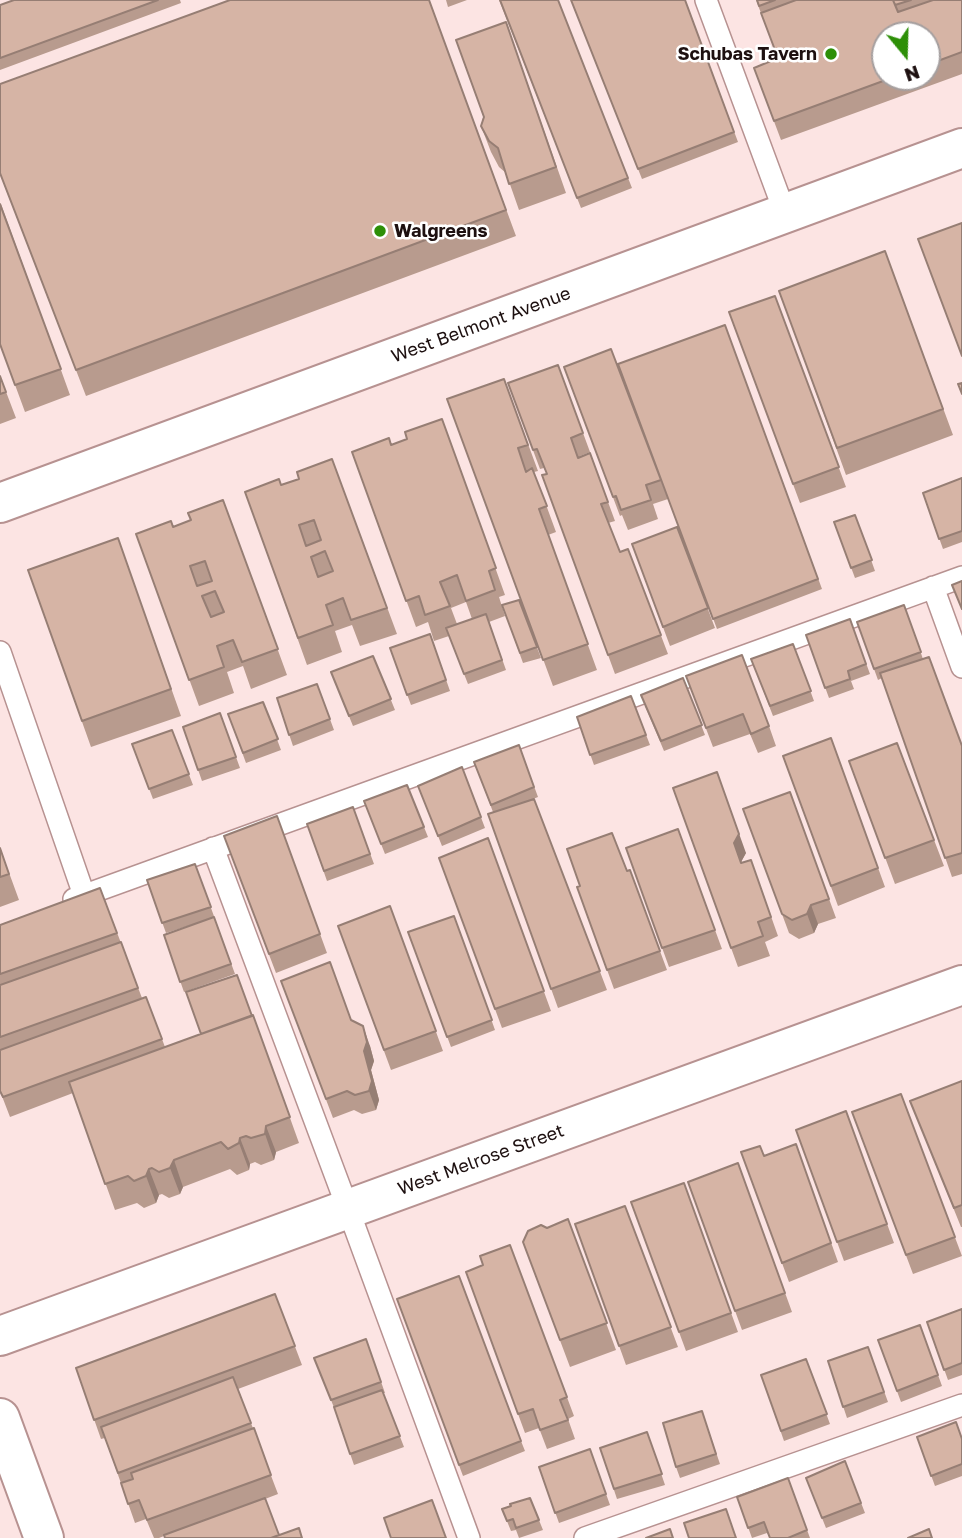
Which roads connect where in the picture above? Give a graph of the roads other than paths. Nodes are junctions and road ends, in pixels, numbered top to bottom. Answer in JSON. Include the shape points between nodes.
{"nodes":[{"id":1,"x":706,"y":0,"type":"edge"},
{"id":2,"x":962,"y":148,"type":"edge"},
{"id":3,"x":785,"y":213,"type":"junction"},
{"id":4,"x":0,"y":503,"type":"edge"},
{"id":5,"x":962,"y":577,"type":"edge"},
{"id":6,"x":933,"y":587,"type":"junction"},
{"id":7,"x":0,"y":652,"type":"edge"},
{"id":8,"x":962,"y":667,"type":"edge"},
{"id":9,"x":213,"y":848,"type":"junction"},
{"id":10,"x":84,"y":895,"type":"junction"},
{"id":11,"x":60,"y":904,"type":"edge"},
{"id":12,"x":962,"y":985,"type":"edge"},
{"id":13,"x":348,"y":1209,"type":"junction"},
{"id":14,"x":0,"y":1336,"type":"edge"},
{"id":15,"x":962,"y":1405,"type":"edge"},
{"id":16,"x":0,"y":1418,"type":"edge"},
{"id":17,"x":44,"y":1538,"type":"edge"},
{"id":18,"x":469,"y":1538,"type":"edge"},
{"id":19,"x":585,"y":1538,"type":"edge"}],
"edges":[{"from":1,"to":3,"type":"lane"},
{"from":2,"to":3,"type":"street","name":"West Belmont Avenue"},
{"from":3,"to":4,"type":"street","name":"West Belmont Avenue"},
{"from":5,"to":6,"type":"lane"},
{"from":6,"to":8,"type":"lane"},
{"from":6,"to":9,"type":"lane"},
{"from":7,"to":10,"type":"lane"},
{"from":9,"to":10,"type":"lane"},
{"from":9,"to":13,"type":"lane"},
{"from":10,"to":11,"type":"lane"},
{"from":12,"to":13,"type":"street","name":"West Melrose Street"},
{"from":13,"to":14,"type":"street","name":"West Melrose Street"},
{"from":13,"to":18,"type":"lane"},
{"from":15,"to":19,"type":"lane"},
{"from":16,"to":17,"type":"street"}]}
